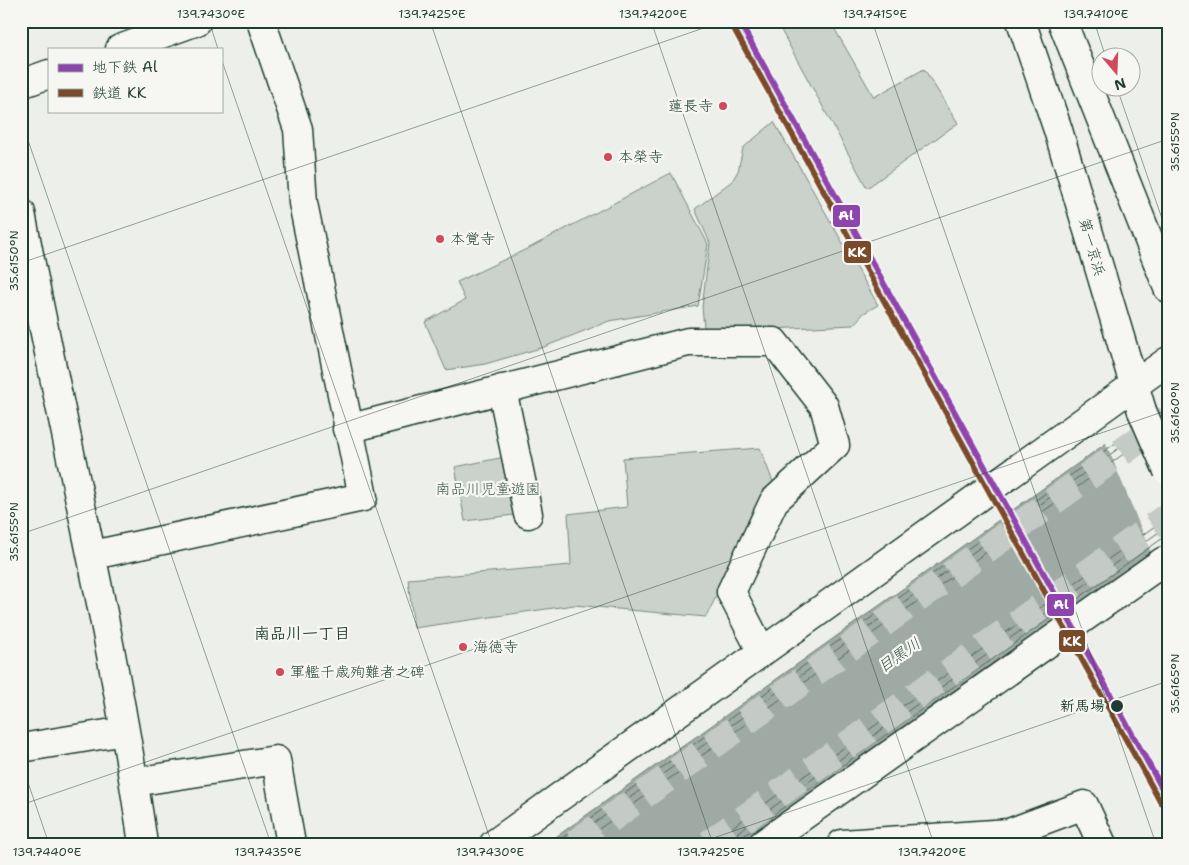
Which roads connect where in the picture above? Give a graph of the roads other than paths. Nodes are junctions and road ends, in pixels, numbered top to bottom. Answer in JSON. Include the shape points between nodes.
{"nodes":[{"id":1,"x":197,"y":21,"type":"edge"},
{"id":2,"x":261,"y":21,"type":"edge"},
{"id":3,"x":1021,"y":21,"type":"edge"},
{"id":4,"x":1062,"y":21,"type":"edge"},
{"id":5,"x":123,"y":48,"type":"edge"},
{"id":6,"x":48,"y":74,"type":"edge"},
{"id":7,"x":21,"y":84,"type":"edge"},
{"id":8,"x":21,"y":213,"type":"edge"},
{"id":9,"x":1168,"y":288,"type":"edge"},
{"id":10,"x":1168,"y":361,"type":"edge"},
{"id":11,"x":1132,"y":385,"type":"junction"},
{"id":12,"x":502,"y":389,"type":"junction"},
{"id":13,"x":347,"y":428,"type":"junction"},
{"id":14,"x":1168,"y":471,"type":"edge"},
{"id":15,"x":528,"y":514,"type":"dead end"},
{"id":16,"x":93,"y":555,"type":"junction"},
{"id":17,"x":1164,"y":561,"type":"dead end"},
{"id":18,"x":762,"y":652,"type":"junction"},
{"id":19,"x":125,"y":732,"type":"junction"},
{"id":20,"x":21,"y":748,"type":"edge"},
{"id":21,"x":134,"y":782,"type":"junction"},
{"id":22,"x":143,"y":844,"type":"edge"},
{"id":23,"x":291,"y":844,"type":"edge"},
{"id":24,"x":494,"y":844,"type":"edge"},
{"id":25,"x":763,"y":844,"type":"edge"},
{"id":26,"x":842,"y":844,"type":"edge"},
{"id":27,"x":1102,"y":844,"type":"edge"}],
"edges":[{"from":1,"to":5,"type":"main road"},
{"from":2,"to":13,"type":"main road","via":[[298,129],[303,202]]},
{"from":3,"to":11,"type":"main road","name":"第一京浜","via":[[1058,130]]},
{"from":4,"to":9,"type":"main road"},
{"from":6,"to":7,"type":"main road"},
{"from":8,"to":16,"type":"main road","via":[[42,326]]},
{"from":10,"to":11,"type":"main road"},
{"from":11,"to":14,"type":"main road","name":"第一京浜","bridge":true},
{"from":11,"to":18,"type":"main road"},
{"from":12,"to":13,"type":"main road"},
{"from":12,"to":15,"type":"main road"},
{"from":12,"to":18,"type":"main road","via":[[688,342],[774,342],[824,406],[835,445],[774,501],[731,592]]},
{"from":13,"to":16,"type":"main road","via":[[363,497]]},
{"from":16,"to":19,"type":"main road"},
{"from":17,"to":25,"type":"main road"},
{"from":18,"to":24,"type":"main road"},
{"from":19,"to":20,"type":"main road"},
{"from":19,"to":21,"type":"main road"},
{"from":21,"to":22,"type":"main road"},
{"from":21,"to":23,"type":"main road","via":[[276,760]]},
{"from":26,"to":27,"type":"main road","via":[[1009,833],[1084,805]]}]}
